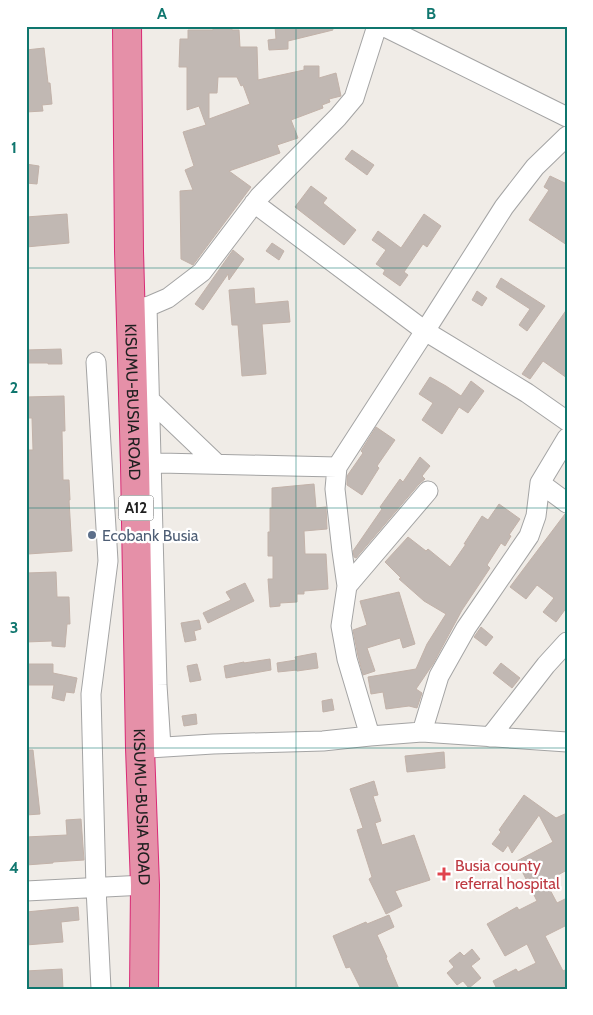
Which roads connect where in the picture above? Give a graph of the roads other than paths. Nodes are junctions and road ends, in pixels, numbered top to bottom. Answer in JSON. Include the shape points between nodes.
{"nodes":[{"id":1,"x":127,"y":26,"type":"edge"},
{"id":2,"x":377,"y":26,"type":"edge"},
{"id":3,"x":383,"y":26,"type":"edge"},
{"id":4,"x":567,"y":118,"type":"edge"},
{"id":5,"x":567,"y":136,"type":"edge"},
{"id":6,"x":254,"y":203,"type":"junction"},
{"id":7,"x":425,"y":331,"type":"junction"},
{"id":8,"x":96,"y":362,"type":"dead end"},
{"id":9,"x":150,"y":400,"type":"junction"},
{"id":10,"x":567,"y":421,"type":"edge"},
{"id":11,"x":567,"y":438,"type":"edge"},
{"id":12,"x":143,"y":464,"type":"junction"},
{"id":13,"x":217,"y":464,"type":"junction"},
{"id":14,"x":337,"y":467,"type":"junction"},
{"id":15,"x":540,"y":483,"type":"junction"},
{"id":16,"x":428,"y":491,"type":"dead end"},
{"id":17,"x":567,"y":503,"type":"edge"},
{"id":18,"x":347,"y":586,"type":"junction"},
{"id":19,"x":567,"y":642,"type":"edge"},
{"id":20,"x":422,"y":732,"type":"junction"},
{"id":21,"x":370,"y":736,"type":"junction"},
{"id":22,"x":490,"y":737,"type":"junction"},
{"id":23,"x":567,"y":742,"type":"edge"},
{"id":24,"x":150,"y":748,"type":"junction"},
{"id":25,"x":145,"y":885,"type":"junction"},
{"id":26,"x":96,"y":888,"type":"junction"},
{"id":27,"x":26,"y":891,"type":"edge"},
{"id":28,"x":101,"y":989,"type":"edge"},
{"id":29,"x":144,"y":989,"type":"edge"}],
"edges":[{"from":1,"to":12,"type":"highway","name":"KISUMU-BUSIA ROAD","number":"A12","via":[[129,241]]},
{"from":2,"to":6,"type":"street","via":[[354,98]]},
{"from":3,"to":4,"type":"street"},
{"from":5,"to":7,"type":"street","via":[[534,167],[504,207]]},
{"from":6,"to":7,"type":"street"},
{"from":6,"to":9,"type":"street","via":[[202,272],[168,298],[140,307]]},
{"from":7,"to":10,"type":"street"},
{"from":7,"to":14,"type":"street"},
{"from":8,"to":26,"type":"street","via":[[108,561],[91,694]]},
{"from":9,"to":12,"type":"street"},
{"from":9,"to":13,"type":"street"},
{"from":11,"to":15,"type":"street"},
{"from":12,"to":13,"type":"street"},
{"from":12,"to":24,"type":"highway","name":"KISUMU-BUSIA ROAD","number":"A12"},
{"from":13,"to":14,"type":"street"},
{"from":14,"to":18,"type":"street","via":[[335,489]]},
{"from":15,"to":17,"type":"street"},
{"from":15,"to":20,"type":"street","via":[[536,516],[529,536],[466,628],[439,676]]},
{"from":16,"to":18,"type":"street"},
{"from":18,"to":21,"type":"street","via":[[340,626]]},
{"from":19,"to":22,"type":"street"},
{"from":20,"to":21,"type":"street"},
{"from":20,"to":22,"type":"street"},
{"from":21,"to":24,"type":"street"},
{"from":22,"to":23,"type":"street"},
{"from":24,"to":25,"type":"highway","name":"KISUMU-BUSIA ROAD","number":"A12"},
{"from":25,"to":26,"type":"street"},
{"from":25,"to":29,"type":"highway","name":"KISUMU-BUSIA ROAD","number":"A12"},
{"from":26,"to":27,"type":"street"},
{"from":26,"to":28,"type":"street"}]}
